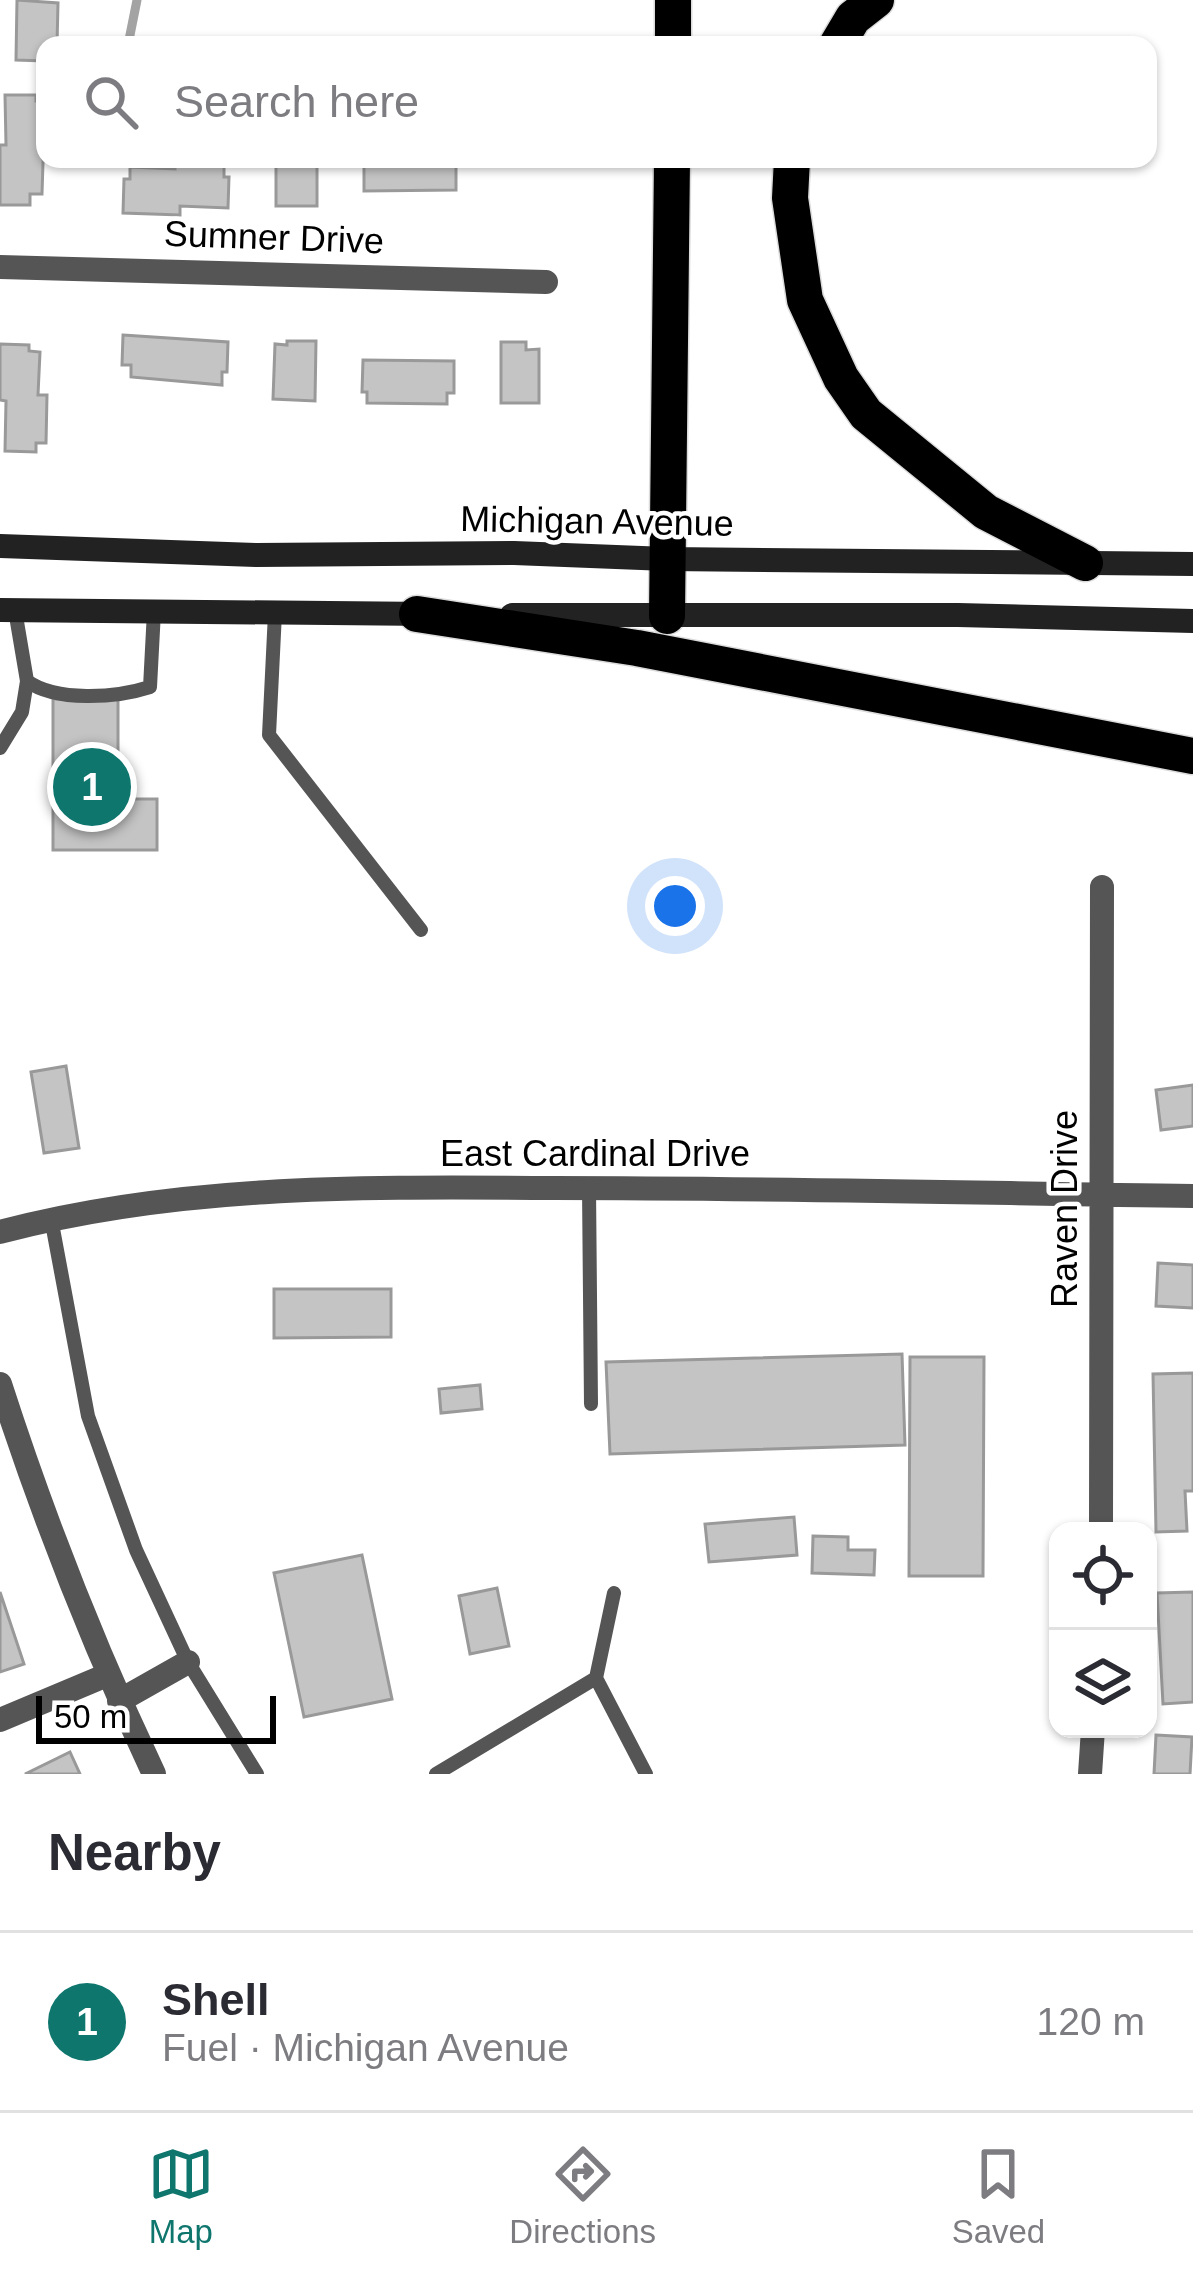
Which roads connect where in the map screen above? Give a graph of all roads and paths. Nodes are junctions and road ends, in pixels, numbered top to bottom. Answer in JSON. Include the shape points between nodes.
{"nodes":[{"id":1,"x":673,"y":0,"type":"edge"},
{"id":2,"x":876,"y":0,"type":"edge"},
{"id":3,"x":673,"y":36,"type":"edge"},
{"id":4,"x":842,"y":36,"type":"edge"},
{"id":5,"x":672,"y":168,"type":"edge"},
{"id":6,"x":792,"y":168,"type":"edge"},
{"id":7,"x":0,"y":267,"type":"edge"},
{"id":8,"x":546,"y":282,"type":"dead end"},
{"id":9,"x":0,"y":546,"type":"edge"},
{"id":10,"x":667,"y":559,"type":"junction"},
{"id":11,"x":1085,"y":563,"type":"junction"},
{"id":12,"x":1193,"y":564,"type":"edge"},
{"id":13,"x":7,"y":610,"type":"edge"},
{"id":14,"x":154,"y":611,"type":"junction"},
{"id":15,"x":275,"y":613,"type":"junction"},
{"id":16,"x":417,"y":614,"type":"junction"},
{"id":17,"x":667,"y":616,"type":"junction"},
{"id":18,"x":1193,"y":621,"type":"edge"},
{"id":19,"x":26,"y":682,"type":"junction"},
{"id":20,"x":0,"y":748,"type":"edge"},
{"id":21,"x":1193,"y":756,"type":"edge"},
{"id":22,"x":1102,"y":887,"type":"dead end"},
{"id":23,"x":421,"y":930,"type":"dead end"},
{"id":24,"x":589,"y":1188,"type":"junction"},
{"id":25,"x":1099,"y":1195,"type":"junction"},
{"id":26,"x":1193,"y":1196,"type":"edge"},
{"id":27,"x":51,"y":1219,"type":"junction"},
{"id":28,"x":0,"y":1232,"type":"edge"},
{"id":29,"x":0,"y":1384,"type":"edge"},
{"id":30,"x":591,"y":1404,"type":"dead end"},
{"id":31,"x":1101,"y":1522,"type":"edge"},
{"id":32,"x":614,"y":1593,"type":"dead end"},
{"id":33,"x":188,"y":1662,"type":"junction"},
{"id":34,"x":107,"y":1675,"type":"junction"},
{"id":35,"x":596,"y":1678,"type":"junction"},
{"id":36,"x":119,"y":1701,"type":"junction"},
{"id":37,"x":0,"y":1720,"type":"edge"},
{"id":38,"x":1092,"y":1738,"type":"edge"},
{"id":39,"x":154,"y":1774,"type":"edge"},
{"id":40,"x":257,"y":1774,"type":"edge"},
{"id":41,"x":436,"y":1774,"type":"edge"},
{"id":42,"x":646,"y":1774,"type":"edge"},
{"id":43,"x":1090,"y":1774,"type":"edge"}],
"edges":[{"from":1,"to":3,"type":"highway"},
{"from":2,"to":4,"type":"highway"},
{"from":5,"to":10,"type":"highway"},
{"from":6,"to":11,"type":"highway","via":[[805,300],[866,414],[986,512]]},
{"from":7,"to":8,"type":"street","name":"Sumner Drive"},
{"from":9,"to":10,"type":"main road","name":"Michigan Avenue"},
{"from":10,"to":11,"type":"main road","name":"Michigan Avenue"},
{"from":10,"to":17,"type":"highway"},
{"from":11,"to":12,"type":"main road","name":"Michigan Avenue"},
{"from":13,"to":14,"type":"main road"},
{"from":13,"to":19,"type":"lane"},
{"from":14,"to":15,"type":"main road"},
{"from":14,"to":19,"type":"lane","via":[[150,687],[129,694],[41,692]]},
{"from":15,"to":16,"type":"main road"},
{"from":15,"to":23,"type":"lane","via":[[269,735]]},
{"from":16,"to":17,"type":"main road"},
{"from":16,"to":21,"type":"highway","via":[[637,648]]},
{"from":17,"to":18,"type":"main road"},
{"from":19,"to":20,"type":"lane","via":[[22,712]]},
{"from":22,"to":25,"type":"street","name":"Raven Drive"},
{"from":24,"to":25,"type":"street","name":"East Cardinal Drive"},
{"from":24,"to":27,"type":"street","name":"East Cardinal Drive","via":[[235,1192]]},
{"from":24,"to":30,"type":"lane"},
{"from":25,"to":26,"type":"street","name":"East Cardinal Drive"},
{"from":25,"to":31,"type":"street","name":"Raven Drive"},
{"from":27,"to":28,"type":"street","name":"East Cardinal Drive"},
{"from":27,"to":33,"type":"lane","via":[[88,1416]]},
{"from":29,"to":34,"type":"street"},
{"from":32,"to":35,"type":"lane"},
{"from":33,"to":36,"type":"street"},
{"from":33,"to":40,"type":"lane"},
{"from":34,"to":36,"type":"street"},
{"from":34,"to":37,"type":"street"},
{"from":35,"to":41,"type":"lane"},
{"from":35,"to":42,"type":"lane"},
{"from":36,"to":39,"type":"street"},
{"from":38,"to":43,"type":"street"}]}
